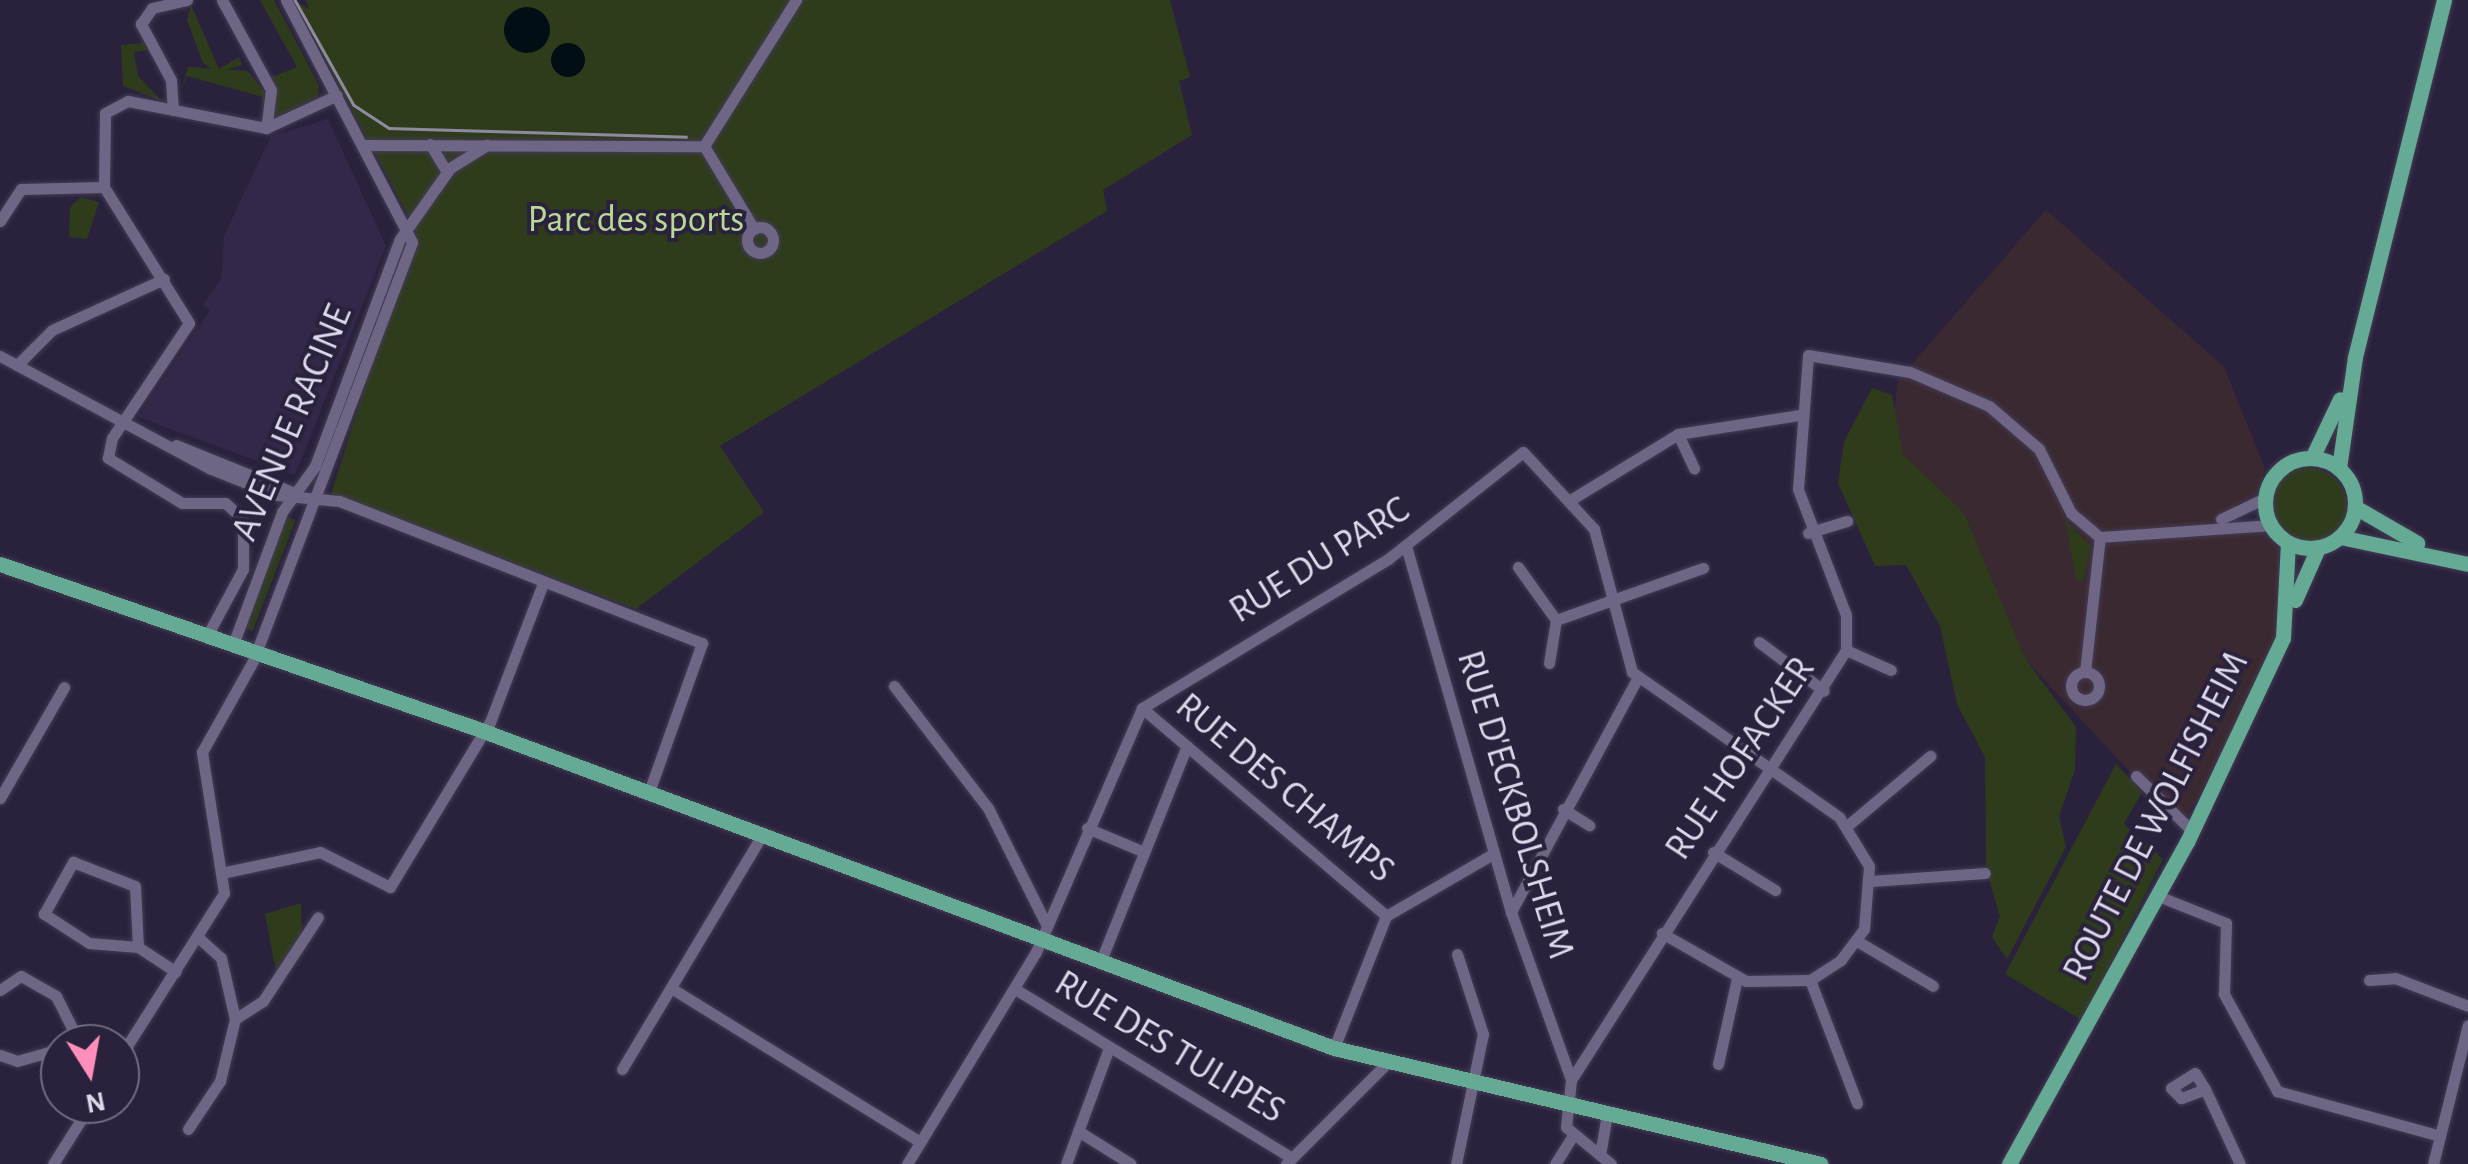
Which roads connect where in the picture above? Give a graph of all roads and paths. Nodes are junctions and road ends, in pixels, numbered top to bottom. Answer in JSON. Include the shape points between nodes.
{"nodes":[{"id":1,"x":187,"y":0,"type":"edge"},
{"id":2,"x":222,"y":0,"type":"edge"},
{"id":3,"x":286,"y":0,"type":"edge"},
{"id":4,"x":796,"y":0,"type":"edge"},
{"id":5,"x":2444,"y":0,"type":"edge"},
{"id":6,"x":337,"y":96,"type":"junction"},
{"id":7,"x":173,"y":110,"type":"junction"},
{"id":8,"x":266,"y":128,"type":"junction"},
{"id":9,"x":430,"y":144,"type":"junction"},
{"id":10,"x":364,"y":145,"type":"junction"},
{"id":11,"x":486,"y":145,"type":"junction"},
{"id":12,"x":704,"y":146,"type":"junction"},
{"id":13,"x":447,"y":172,"type":"junction"},
{"id":14,"x":104,"y":187,"type":"junction"},
{"id":15,"x":0,"y":221,"type":"edge"},
{"id":16,"x":408,"y":227,"type":"junction"},
{"id":17,"x":754,"y":229,"type":"dead end"},
{"id":18,"x":164,"y":279,"type":"junction"},
{"id":19,"x":0,"y":356,"type":"edge"},
{"id":20,"x":2355,"y":358,"type":"junction"},
{"id":21,"x":16,"y":366,"type":"junction"},
{"id":22,"x":1800,"y":415,"type":"junction"},
{"id":23,"x":128,"y":424,"type":"junction"},
{"id":24,"x":1678,"y":434,"type":"junction"},
{"id":25,"x":2312,"y":458,"type":"junction"},
{"id":26,"x":2339,"y":468,"type":"junction"},
{"id":27,"x":1694,"y":469,"type":"dead end"},
{"id":28,"x":297,"y":494,"type":"junction"},
{"id":29,"x":315,"y":495,"type":"junction"},
{"id":30,"x":2265,"y":498,"type":"junction"},
{"id":31,"x":1572,"y":499,"type":"junction"},
{"id":32,"x":2355,"y":507,"type":"junction"},
{"id":33,"x":1848,"y":521,"type":"dead end"},
{"id":34,"x":2208,"y":524,"type":"junction"},
{"id":35,"x":2270,"y":525,"type":"junction"},
{"id":36,"x":1808,"y":533,"type":"junction"},
{"id":37,"x":2100,"y":537,"type":"junction"},
{"id":38,"x":2340,"y":537,"type":"junction"},
{"id":39,"x":2118,"y":541,"type":"junction"},
{"id":40,"x":2288,"y":543,"type":"junction"},
{"id":41,"x":1406,"y":546,"type":"junction"},
{"id":42,"x":2318,"y":548,"type":"junction"},
{"id":43,"x":2448,"y":558,"type":"junction"},
{"id":44,"x":0,"y":564,"type":"edge"},
{"id":45,"x":2468,"y":564,"type":"edge"},
{"id":46,"x":1518,"y":567,"type":"dead end"},
{"id":47,"x":1703,"y":568,"type":"dead end"},
{"id":48,"x":2092,"y":570,"type":"junction"},
{"id":49,"x":543,"y":583,"type":"junction"},
{"id":50,"x":1607,"y":598,"type":"junction"},
{"id":51,"x":2288,"y":618,"type":"junction"},
{"id":52,"x":1556,"y":620,"type":"junction"},
{"id":53,"x":208,"y":634,"type":"junction"},
{"id":54,"x":234,"y":642,"type":"junction"},
{"id":55,"x":1759,"y":642,"type":"dead end"},
{"id":56,"x":257,"y":650,"type":"junction"},
{"id":57,"x":1846,"y":650,"type":"junction"},
{"id":58,"x":1548,"y":663,"type":"dead end"},
{"id":59,"x":1892,"y":670,"type":"dead end"},
{"id":60,"x":2085,"y":672,"type":"dead end"},
{"id":61,"x":1638,"y":677,"type":"junction"},
{"id":62,"x":64,"y":686,"type":"dead end"},
{"id":63,"x":894,"y":686,"type":"dead end"},
{"id":64,"x":1824,"y":691,"type":"junction"},
{"id":65,"x":1142,"y":708,"type":"junction"},
{"id":66,"x":484,"y":732,"type":"junction"},
{"id":67,"x":1187,"y":746,"type":"junction"},
{"id":68,"x":1930,"y":756,"type":"dead end"},
{"id":69,"x":0,"y":765,"type":"edge"},
{"id":70,"x":1765,"y":769,"type":"junction"},
{"id":71,"x":14,"y":774,"type":"junction"},
{"id":72,"x":2136,"y":776,"type":"dead end"},
{"id":73,"x":648,"y":794,"type":"junction"},
{"id":74,"x":0,"y":798,"type":"edge"},
{"id":75,"x":1562,"y":808,"type":"junction"},
{"id":76,"x":1589,"y":825,"type":"dead end"},
{"id":77,"x":1847,"y":826,"type":"junction"},
{"id":78,"x":1088,"y":828,"type":"junction"},
{"id":79,"x":2192,"y":831,"type":"junction"},
{"id":80,"x":760,"y":838,"type":"junction"},
{"id":81,"x":1144,"y":852,"type":"junction"},
{"id":82,"x":1713,"y":852,"type":"junction"},
{"id":83,"x":1493,"y":854,"type":"junction"},
{"id":84,"x":226,"y":872,"type":"junction"},
{"id":85,"x":1985,"y":873,"type":"dead end"},
{"id":86,"x":1871,"y":880,"type":"junction"},
{"id":87,"x":1775,"y":890,"type":"dead end"},
{"id":88,"x":2158,"y":896,"type":"junction"},
{"id":89,"x":1511,"y":912,"type":"junction"},
{"id":90,"x":1386,"y":916,"type":"junction"},
{"id":91,"x":318,"y":917,"type":"dead end"},
{"id":92,"x":1045,"y":922,"type":"junction"},
{"id":93,"x":1662,"y":933,"type":"junction"},
{"id":94,"x":200,"y":939,"type":"junction"},
{"id":95,"x":1041,"y":940,"type":"junction"},
{"id":96,"x":1857,"y":941,"type":"junction"},
{"id":97,"x":138,"y":947,"type":"junction"},
{"id":98,"x":1458,"y":954,"type":"dead end"},
{"id":99,"x":1100,"y":962,"type":"junction"},
{"id":100,"x":176,"y":972,"type":"junction"},
{"id":101,"x":1737,"y":978,"type":"junction"},
{"id":102,"x":1810,"y":980,"type":"junction"},
{"id":103,"x":2369,"y":980,"type":"dead end"},
{"id":104,"x":1932,"y":986,"type":"dead end"},
{"id":105,"x":671,"y":988,"type":"junction"},
{"id":106,"x":1015,"y":988,"type":"junction"},
{"id":107,"x":0,"y":990,"type":"edge"},
{"id":108,"x":2468,"y":1006,"type":"edge"},
{"id":109,"x":235,"y":1019,"type":"junction"},
{"id":110,"x":70,"y":1024,"type":"edge"},
{"id":111,"x":2468,"y":1025,"type":"edge"},
{"id":112,"x":140,"y":1027,"type":"edge"},
{"id":113,"x":1109,"y":1048,"type":"junction"},
{"id":114,"x":1334,"y":1048,"type":"junction"},
{"id":115,"x":40,"y":1054,"type":"edge"},
{"id":116,"x":0,"y":1055,"type":"edge"},
{"id":117,"x":1388,"y":1062,"type":"junction"},
{"id":118,"x":1718,"y":1064,"type":"dead end"},
{"id":119,"x":622,"y":1069,"type":"dead end"},
{"id":120,"x":1571,"y":1080,"type":"junction"},
{"id":121,"x":1474,"y":1082,"type":"junction"},
{"id":122,"x":2205,"y":1089,"type":"dead end"},
{"id":123,"x":1857,"y":1103,"type":"dead end"},
{"id":124,"x":1566,"y":1104,"type":"junction"},
{"id":125,"x":1607,"y":1114,"type":"junction"},
{"id":126,"x":78,"y":1124,"type":"edge"},
{"id":127,"x":188,"y":1129,"type":"dead end"},
{"id":128,"x":1078,"y":1131,"type":"junction"},
{"id":129,"x":2440,"y":1136,"type":"junction"},
{"id":130,"x":1572,"y":1137,"type":"junction"},
{"id":131,"x":920,"y":1142,"type":"junction"},
{"id":132,"x":1600,"y":1155,"type":"junction"},
{"id":133,"x":1289,"y":1161,"type":"edge"},
{"id":134,"x":53,"y":1164,"type":"edge"},
{"id":135,"x":907,"y":1164,"type":"edge"},
{"id":136,"x":1066,"y":1164,"type":"edge"},
{"id":137,"x":1131,"y":1164,"type":"edge"},
{"id":138,"x":1456,"y":1164,"type":"edge"},
{"id":139,"x":1555,"y":1164,"type":"edge"},
{"id":140,"x":1612,"y":1164,"type":"edge"},
{"id":141,"x":1820,"y":1164,"type":"edge"},
{"id":142,"x":2010,"y":1164,"type":"edge"},
{"id":143,"x":2240,"y":1164,"type":"edge"},
{"id":144,"x":2434,"y":1164,"type":"edge"}],
"edges":[{"from":1,"to":7,"type":"street","via":[[152,8],[142,24],[171,80]]},
{"from":2,"to":8,"type":"street","via":[[271,90]]},
{"from":3,"to":6,"type":"street"},
{"from":4,"to":12,"type":"street"},
{"from":5,"to":20,"type":"main road"},
{"from":6,"to":8,"type":"street"},
{"from":6,"to":10,"type":"street"},
{"from":7,"to":8,"type":"street"},
{"from":7,"to":14,"type":"street","via":[[110,106]]},
{"from":9,"to":10,"type":"street"},
{"from":9,"to":11,"type":"street"},
{"from":9,"to":13,"type":"street"},
{"from":10,"to":16,"type":"street"},
{"from":11,"to":12,"type":"street"},
{"from":11,"to":13,"type":"street"},
{"from":12,"to":17,"type":"street"},
{"from":13,"to":16,"type":"street"},
{"from":14,"to":15,"type":"street","via":[[21,189]]},
{"from":14,"to":18,"type":"street"},
{"from":16,"to":28,"type":"street","name":"AVENUE RACINE"},
{"from":16,"to":29,"type":"street","name":"AVENUE RACINE","via":[[410,250]]},
{"from":18,"to":21,"type":"street","via":[[52,330]]},
{"from":18,"to":23,"type":"street","via":[[187,329]]},
{"from":19,"to":21,"type":"street"},
{"from":20,"to":25,"type":"main road"},
{"from":20,"to":26,"type":"main road"},
{"from":21,"to":23,"type":"street"},
{"from":22,"to":24,"type":"street"},
{"from":22,"to":36,"type":"street","name":"RUE HOFACKER","via":[[1796,477]]},
{"from":22,"to":37,"type":"street","name":"RUE HOFACKER","via":[[1803,363],[1818,353],[1871,362],[1977,399],[2039,450],[2075,519]]},
{"from":23,"to":28,"type":"street","via":[[226,476]]},
{"from":23,"to":53,"type":"street","via":[[108,446],[114,467],[190,506],[225,503],[243,519],[244,569]]},
{"from":24,"to":27,"type":"street"},
{"from":24,"to":31,"type":"street"},
{"from":25,"to":26,"type":"main road"},
{"from":25,"to":30,"type":"main road","via":[[2281,469]]},
{"from":26,"to":32,"type":"main road"},
{"from":28,"to":29,"type":"street"},
{"from":28,"to":54,"type":"street","name":"AVENUE RACINE"},
{"from":29,"to":49,"type":"street"},
{"from":29,"to":56,"type":"street","name":"AVENUE RACINE"},
{"from":30,"to":34,"type":"street"},
{"from":30,"to":35,"type":"main road"},
{"from":31,"to":41,"type":"street","name":"RUE DU PARC","via":[[1523,452]]},
{"from":31,"to":50,"type":"street","via":[[1598,538]]},
{"from":32,"to":38,"type":"main road"},
{"from":32,"to":43,"type":"main road"},
{"from":33,"to":36,"type":"street"},
{"from":34,"to":35,"type":"street"},
{"from":34,"to":39,"type":"street"},
{"from":35,"to":40,"type":"main road"},
{"from":36,"to":57,"type":"street","name":"RUE HOFACKER","via":[[1846,616]]},
{"from":37,"to":39,"type":"street"},
{"from":37,"to":48,"type":"street"},
{"from":38,"to":42,"type":"main road"},
{"from":38,"to":43,"type":"main road"},
{"from":39,"to":48,"type":"street"},
{"from":40,"to":42,"type":"main road"},
{"from":40,"to":51,"type":"main road","name":"ROUTE DE WOLFISHEIM"},
{"from":41,"to":65,"type":"street","name":"RUE DU PARC"},
{"from":41,"to":83,"type":"street","name":"RUE D'ECKBOLSHEIM"},
{"from":42,"to":51,"type":"main road","name":"ROUTE DE WOLFISHEIM"},
{"from":43,"to":45,"type":"main road"},
{"from":44,"to":53,"type":"main road"},
{"from":46,"to":52,"type":"street"},
{"from":47,"to":50,"type":"street"},
{"from":48,"to":60,"type":"street"},
{"from":49,"to":66,"type":"street"},
{"from":49,"to":73,"type":"street","via":[[702,644]]},
{"from":50,"to":52,"type":"street"},
{"from":50,"to":61,"type":"street"},
{"from":51,"to":79,"type":"main road","name":"ROUTE DE WOLFISHEIM"},
{"from":52,"to":58,"type":"street"},
{"from":53,"to":54,"type":"main road"},
{"from":54,"to":56,"type":"main road"},
{"from":55,"to":64,"type":"street"},
{"from":56,"to":66,"type":"main road"},
{"from":56,"to":84,"type":"street","name":"AVENUE RACINE","via":[[202,752]]},
{"from":57,"to":59,"type":"street"},
{"from":57,"to":64,"type":"street","name":"RUE HOFACKER"},
{"from":61,"to":70,"type":"street"},
{"from":61,"to":75,"type":"street"},
{"from":62,"to":71,"type":"street"},
{"from":63,"to":92,"type":"street","via":[[988,808]]},
{"from":64,"to":70,"type":"street","name":"RUE HOFACKER"},
{"from":65,"to":67,"type":"street","name":"RUE DES CHAMPS"},
{"from":65,"to":78,"type":"street"},
{"from":66,"to":73,"type":"main road"},
{"from":66,"to":84,"type":"street","via":[[390,888],[320,852]]},
{"from":67,"to":81,"type":"street"},
{"from":67,"to":90,"type":"street","name":"RUE DES CHAMPS"},
{"from":68,"to":77,"type":"street"},
{"from":69,"to":71,"type":"street"},
{"from":70,"to":77,"type":"street"},
{"from":70,"to":82,"type":"street","name":"RUE HOFACKER"},
{"from":71,"to":74,"type":"street"},
{"from":72,"to":79,"type":"street"},
{"from":73,"to":80,"type":"main road"},
{"from":75,"to":76,"type":"street"},
{"from":75,"to":89,"type":"street"},
{"from":77,"to":86,"type":"street"},
{"from":78,"to":81,"type":"street"},
{"from":78,"to":92,"type":"street"},
{"from":79,"to":88,"type":"main road","name":"ROUTE DE WOLFISHEIM"},
{"from":80,"to":95,"type":"main road"},
{"from":80,"to":105,"type":"street"},
{"from":81,"to":99,"type":"street"},
{"from":82,"to":87,"type":"street"},
{"from":82,"to":93,"type":"street","name":"RUE HOFACKER"},
{"from":83,"to":89,"type":"street","name":"RUE D'ECKBOLSHEIM"},
{"from":83,"to":90,"type":"street"},
{"from":84,"to":94,"type":"street"},
{"from":85,"to":86,"type":"street"},
{"from":86,"to":96,"type":"street"},
{"from":88,"to":129,"type":"street","via":[[2226,923],[2224,994],[2277,1091]]},
{"from":88,"to":142,"type":"main road","name":"ROUTE DE WOLFISHEIM"},
{"from":89,"to":120,"type":"street","name":"RUE D'ECKBOLSHEIM"},
{"from":90,"to":114,"type":"street"},
{"from":91,"to":109,"type":"street","via":[[263,1001]]},
{"from":92,"to":95,"type":"street"},
{"from":93,"to":101,"type":"street"},
{"from":93,"to":120,"type":"street","name":"RUE HOFACKER"},
{"from":94,"to":100,"type":"street"},
{"from":94,"to":109,"type":"street","via":[[219,953]]},
{"from":95,"to":99,"type":"main road"},
{"from":95,"to":106,"type":"street"},
{"from":96,"to":102,"type":"street"},
{"from":96,"to":104,"type":"street"},
{"from":97,"to":97,"type":"street","via":[[90,943],[46,916],[73,862],[135,886]]},
{"from":97,"to":100,"type":"street"},
{"from":98,"to":121,"type":"street","via":[[1482,1034]]},
{"from":99,"to":114,"type":"main road"},
{"from":100,"to":112,"type":"street"},
{"from":101,"to":102,"type":"street","via":[[1768,986]]},
{"from":101,"to":118,"type":"street"},
{"from":102,"to":123,"type":"street"},
{"from":103,"to":108,"type":"street","via":[[2395,978]]},
{"from":105,"to":119,"type":"street"},
{"from":105,"to":131,"type":"street"},
{"from":106,"to":113,"type":"street","name":"RUE DES TULIPES"},
{"from":106,"to":131,"type":"street"},
{"from":107,"to":110,"type":"street","via":[[22,976],[56,996]]},
{"from":109,"to":127,"type":"street","via":[[220,1081]]},
{"from":111,"to":129,"type":"street"},
{"from":113,"to":128,"type":"street"},
{"from":113,"to":133,"type":"street","name":"RUE DES TULIPES"},
{"from":114,"to":117,"type":"main road"},
{"from":115,"to":116,"type":"street","via":[[17,1060]]},
{"from":117,"to":121,"type":"main road"},
{"from":117,"to":133,"type":"street"},
{"from":120,"to":124,"type":"street","name":"RUE HOFACKER"},
{"from":121,"to":124,"type":"main road"},
{"from":121,"to":138,"type":"street"},
{"from":122,"to":143,"type":"street"},
{"from":124,"to":125,"type":"main road"},
{"from":124,"to":130,"type":"street"},
{"from":125,"to":132,"type":"street"},
{"from":125,"to":141,"type":"main road"},
{"from":126,"to":134,"type":"street"},
{"from":128,"to":136,"type":"street"},
{"from":128,"to":137,"type":"street"},
{"from":129,"to":144,"type":"street"},
{"from":130,"to":132,"type":"street"},
{"from":130,"to":139,"type":"street"},
{"from":131,"to":135,"type":"street"},
{"from":132,"to":140,"type":"street"}]}
